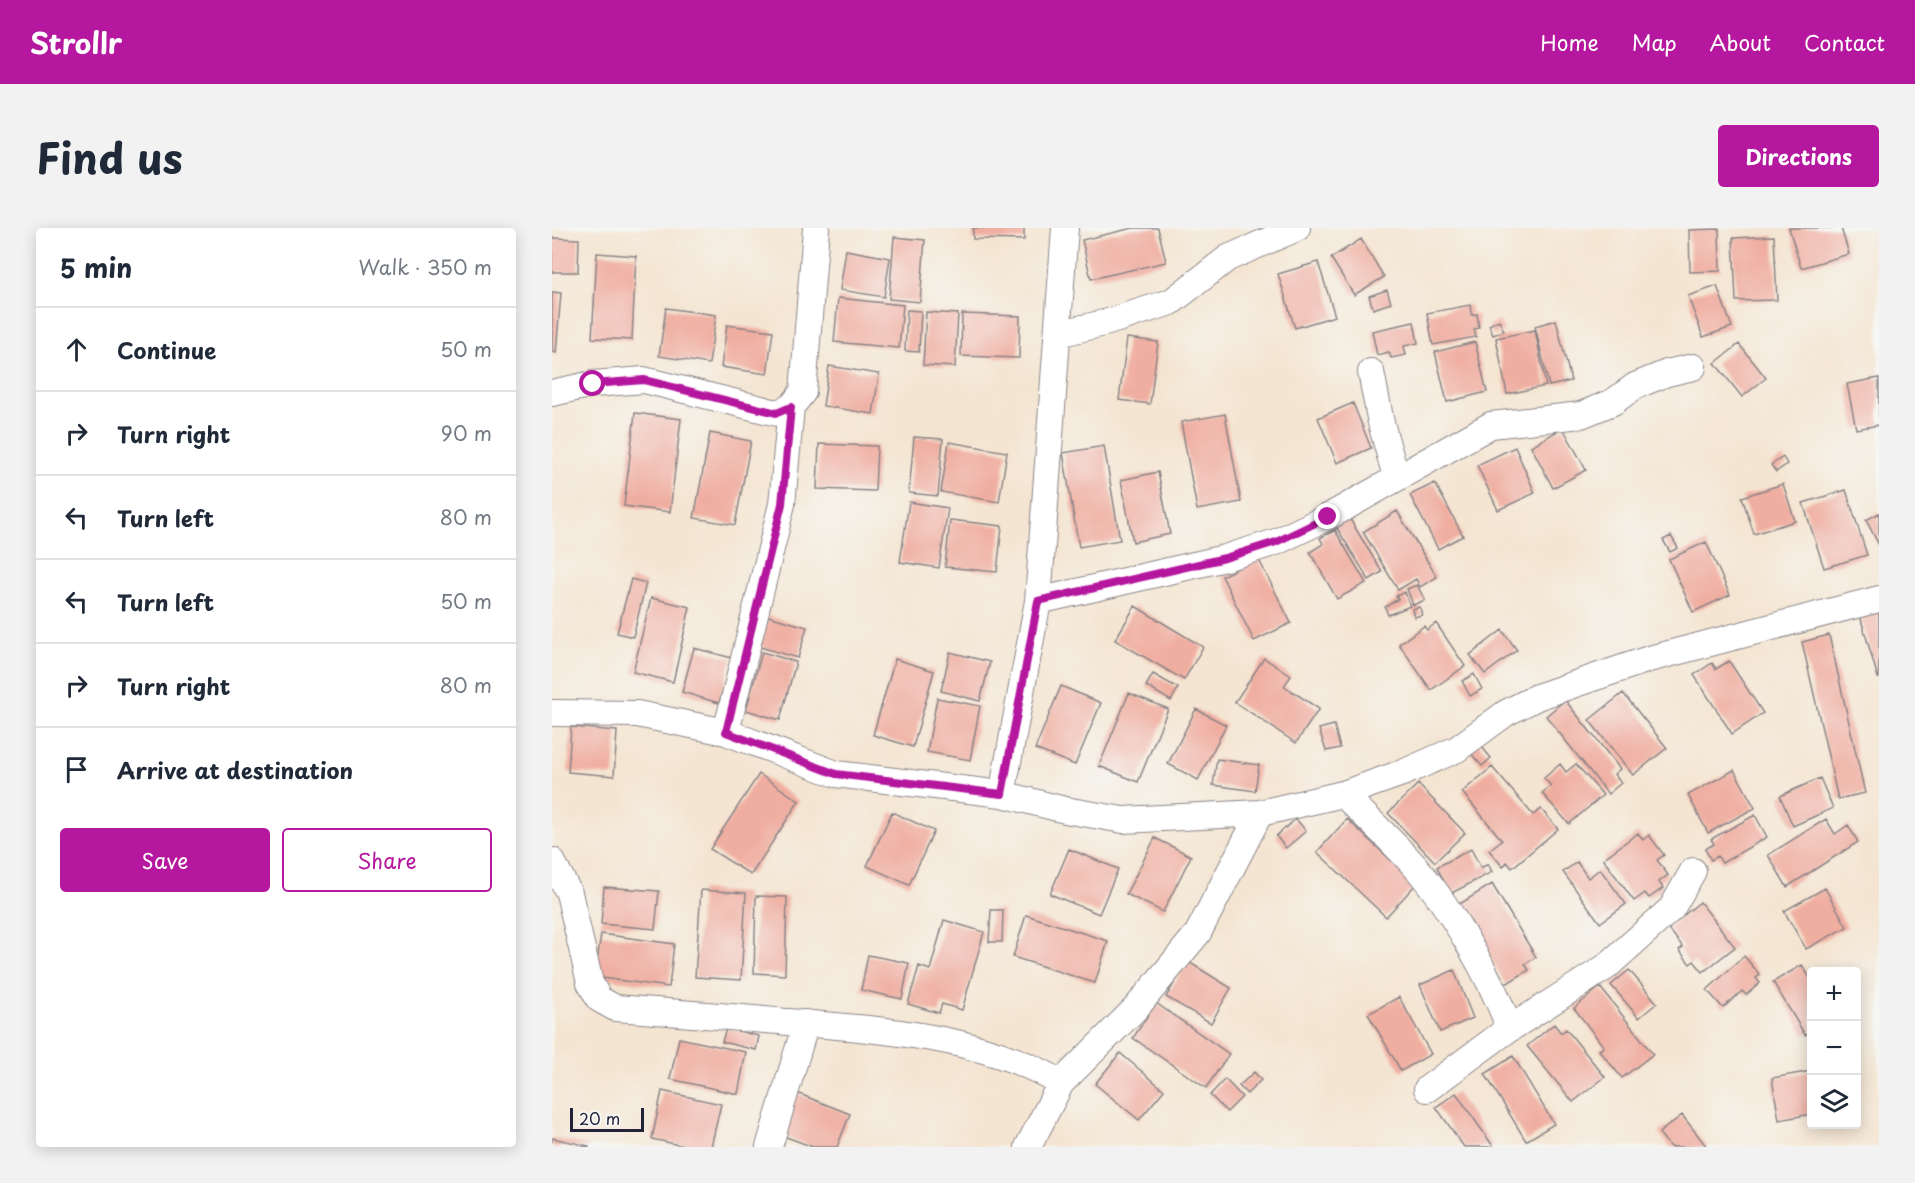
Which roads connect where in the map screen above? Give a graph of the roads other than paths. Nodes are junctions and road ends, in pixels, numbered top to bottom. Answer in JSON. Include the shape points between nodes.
{"nodes":[{"id":1,"x":816,"y":228,"type":"edge"},
{"id":2,"x":1065,"y":228,"type":"edge"},
{"id":3,"x":1297,"y":228,"type":"edge"},
{"id":4,"x":1058,"y":334,"type":"junction"},
{"id":5,"x":1693,"y":368,"type":"dead end"},
{"id":6,"x":1371,"y":372,"type":"dead end"},
{"id":7,"x":552,"y":393,"type":"edge"},
{"id":8,"x":791,"y":407,"type":"junction"},
{"id":9,"x":1395,"y":477,"type":"junction"},
{"id":10,"x":1879,"y":599,"type":"edge"},
{"id":11,"x":1038,"y":601,"type":"junction"},
{"id":12,"x":552,"y":713,"type":"edge"},
{"id":13,"x":726,"y":732,"type":"junction"},
{"id":14,"x":1002,"y":794,"type":"junction"},
{"id":15,"x":1343,"y":794,"type":"junction"},
{"id":16,"x":1260,"y":813,"type":"junction"},
{"id":17,"x":552,"y":861,"type":"edge"},
{"id":18,"x":1693,"y":871,"type":"dead end"},
{"id":19,"x":806,"y":1023,"type":"junction"},
{"id":20,"x":1503,"y":1033,"type":"junction"},
{"id":21,"x":1061,"y":1083,"type":"junction"},
{"id":22,"x":1427,"y":1089,"type":"dead end"},
{"id":23,"x":769,"y":1147,"type":"edge"},
{"id":24,"x":1028,"y":1147,"type":"edge"}],
"edges":[{"from":1,"to":8,"type":"street","via":[[803,392]]},
{"from":2,"to":4,"type":"street"},
{"from":3,"to":4,"type":"street","via":[[1228,258],[1171,302]]},
{"from":4,"to":11,"type":"street"},
{"from":5,"to":9,"type":"street","via":[[1635,386],[1613,402],[1581,415],[1491,425]]},
{"from":6,"to":9,"type":"street"},
{"from":7,"to":8,"type":"street","via":[[593,384],[644,380],[777,413]]},
{"from":8,"to":13,"type":"street","via":[[782,504]]},
{"from":9,"to":11,"type":"street","via":[[1276,542],[1225,558]]},
{"from":10,"to":15,"type":"street","via":[[1650,659],[1537,697],[1506,713],[1457,749]]},
{"from":11,"to":14,"type":"street"},
{"from":12,"to":13,"type":"street","via":[[638,714]]},
{"from":13,"to":14,"type":"street","via":[[836,774]]},
{"from":14,"to":16,"type":"street","via":[[1123,820]]},
{"from":15,"to":16,"type":"street"},
{"from":15,"to":20,"type":"street","via":[[1420,872],[1442,902],[1497,995],[1508,1022]]},
{"from":16,"to":21,"type":"street","via":[[1198,933],[1136,1008]]},
{"from":17,"to":19,"type":"street","via":[[569,893],[590,983],[599,999],[615,1008]]},
{"from":18,"to":20,"type":"street","via":[[1672,908],[1606,967]]},
{"from":19,"to":21,"type":"street","via":[[899,1032],[993,1053],[1035,1067]]},
{"from":19,"to":23,"type":"street"},
{"from":20,"to":22,"type":"street"},
{"from":21,"to":24,"type":"street"}]}
